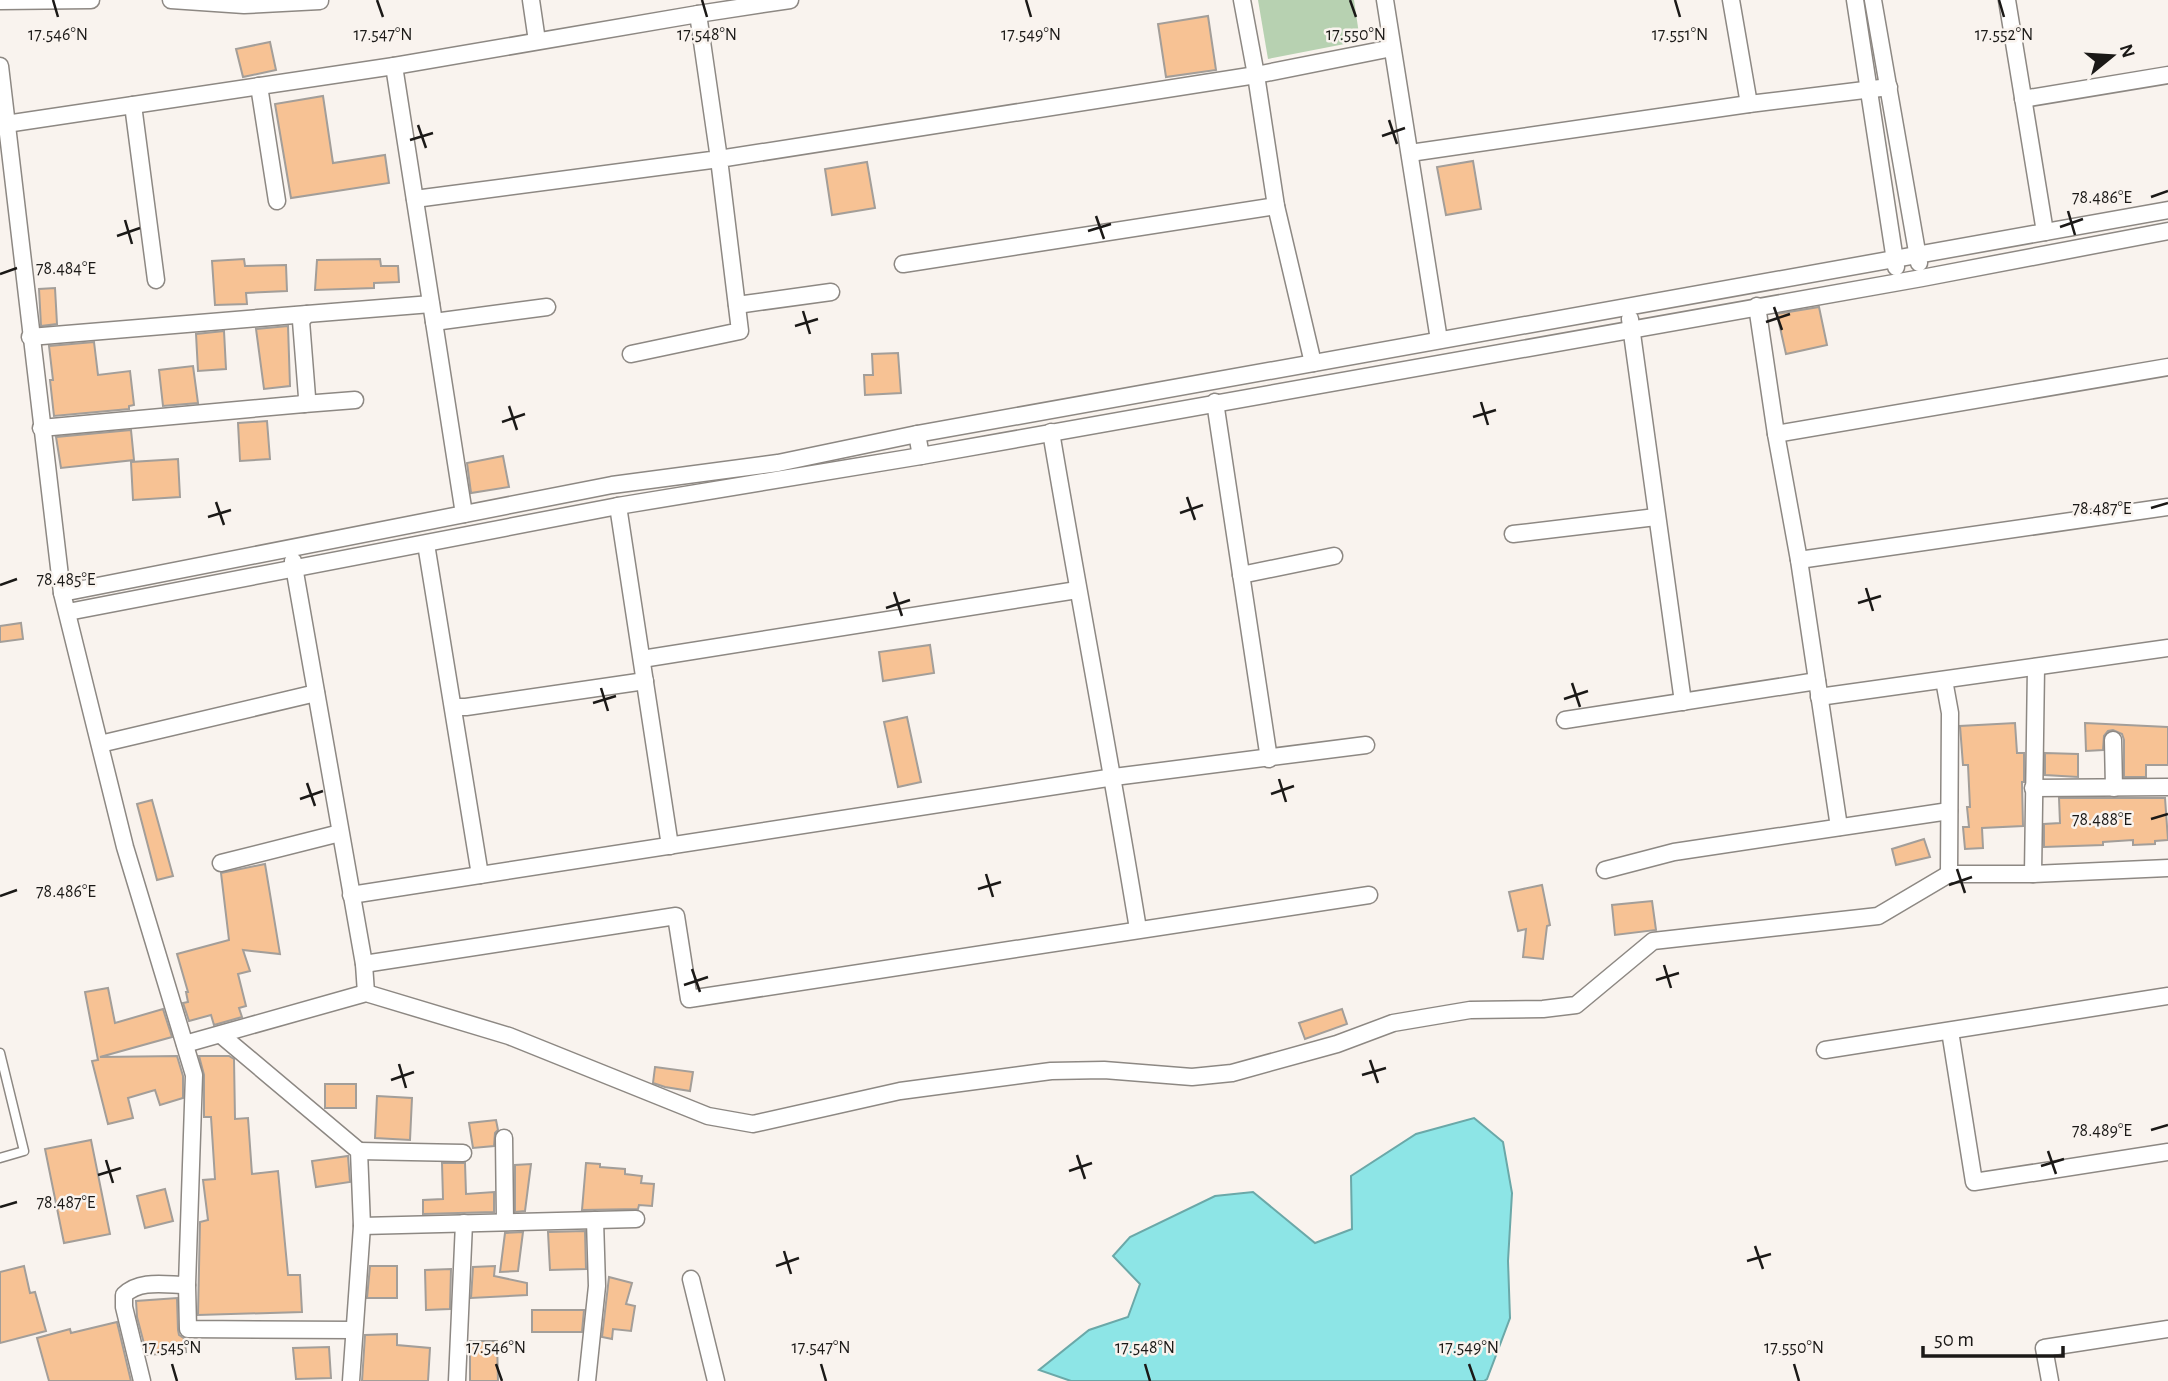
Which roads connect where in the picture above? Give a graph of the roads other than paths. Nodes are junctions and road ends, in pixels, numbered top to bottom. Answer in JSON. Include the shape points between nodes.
{"nodes":[{"id":1,"x":90,"y":0,"type":"edge"},
{"id":2,"x":171,"y":0,"type":"edge"},
{"id":3,"x":531,"y":0,"type":"edge"},
{"id":4,"x":790,"y":0,"type":"edge"},
{"id":5,"x":1242,"y":0,"type":"edge"},
{"id":6,"x":1385,"y":0,"type":"edge"},
{"id":7,"x":1731,"y":0,"type":"edge"},
{"id":8,"x":1855,"y":0,"type":"edge"},
{"id":9,"x":1873,"y":0,"type":"edge"},
{"id":10,"x":2007,"y":0,"type":"edge"},
{"id":11,"x":0,"y":1,"type":"edge"},
{"id":12,"x":320,"y":1,"type":"edge"},
{"id":13,"x":754,"y":3,"type":"edge"},
{"id":14,"x":698,"y":14,"type":"junction"},
{"id":15,"x":537,"y":41,"type":"junction"},
{"id":16,"x":1392,"y":48,"type":"junction"},
{"id":17,"x":0,"y":66,"type":"edge"},
{"id":18,"x":394,"y":66,"type":"junction"},
{"id":19,"x":1256,"y":75,"type":"junction"},
{"id":20,"x":2168,"y":75,"type":"edge"},
{"id":21,"x":259,"y":86,"type":"junction"},
{"id":22,"x":1889,"y":87,"type":"junction"},
{"id":23,"x":1868,"y":89,"type":"junction"},
{"id":24,"x":2023,"y":99,"type":"junction"},
{"id":25,"x":1749,"y":104,"type":"junction"},
{"id":26,"x":133,"y":106,"type":"junction"},
{"id":27,"x":6,"y":124,"type":"junction"},
{"id":28,"x":1410,"y":153,"type":"junction"},
{"id":29,"x":719,"y":159,"type":"junction"},
{"id":30,"x":415,"y":200,"type":"junction"},
{"id":31,"x":277,"y":201,"type":"dead end"},
{"id":32,"x":1276,"y":206,"type":"junction"},
{"id":33,"x":2168,"y":210,"type":"edge"},
{"id":34,"x":2168,"y":231,"type":"edge"},
{"id":35,"x":2045,"y":232,"type":"junction"},
{"id":36,"x":1918,"y":255,"type":"junction"},
{"id":37,"x":1895,"y":259,"type":"junction"},
{"id":38,"x":903,"y":264,"type":"dead end"},
{"id":39,"x":1922,"y":278,"type":"junction"},
{"id":40,"x":156,"y":280,"type":"dead end"},
{"id":41,"x":1898,"y":282,"type":"junction"},
{"id":42,"x":831,"y":292,"type":"dead end"},
{"id":43,"x":431,"y":304,"type":"junction"},
{"id":44,"x":737,"y":305,"type":"junction"},
{"id":45,"x":1757,"y":306,"type":"junction"},
{"id":46,"x":547,"y":307,"type":"dead end"},
{"id":47,"x":1628,"y":307,"type":"junction"},
{"id":48,"x":307,"y":314,"type":"junction"},
{"id":49,"x":434,"y":322,"type":"junction"},
{"id":50,"x":1631,"y":329,"type":"junction"},
{"id":51,"x":30,"y":337,"type":"junction"},
{"id":52,"x":1439,"y":340,"type":"junction"},
{"id":53,"x":631,"y":354,"type":"dead end"},
{"id":54,"x":1312,"y":363,"type":"junction"},
{"id":55,"x":2168,"y":367,"type":"edge"},
{"id":56,"x":355,"y":400,"type":"dead end"},
{"id":57,"x":1215,"y":402,"type":"junction"},
{"id":58,"x":304,"y":404,"type":"junction"},
{"id":59,"x":41,"y":428,"type":"junction"},
{"id":60,"x":1051,"y":432,"type":"junction"},
{"id":61,"x":917,"y":433,"type":"junction"},
{"id":62,"x":1776,"y":434,"type":"junction"},
{"id":63,"x":921,"y":456,"type":"junction"},
{"id":64,"x":780,"y":471,"type":"junction"},
{"id":65,"x":618,"y":506,"type":"junction"},
{"id":66,"x":2168,"y":507,"type":"edge"},
{"id":67,"x":464,"y":514,"type":"junction"},
{"id":68,"x":1657,"y":517,"type":"junction"},
{"id":69,"x":1513,"y":534,"type":"dead end"},
{"id":70,"x":426,"y":544,"type":"junction"},
{"id":71,"x":291,"y":548,"type":"junction"},
{"id":72,"x":1334,"y":556,"type":"dead end"},
{"id":73,"x":1799,"y":560,"type":"junction"},
{"id":74,"x":295,"y":570,"type":"junction"},
{"id":75,"x":1241,"y":575,"type":"junction"},
{"id":76,"x":1077,"y":590,"type":"junction"},
{"id":77,"x":62,"y":593,"type":"junction"},
{"id":78,"x":68,"y":612,"type":"junction"},
{"id":79,"x":2168,"y":648,"type":"edge"},
{"id":80,"x":642,"y":659,"type":"junction"},
{"id":81,"x":2036,"y":667,"type":"junction"},
{"id":82,"x":1944,"y":680,"type":"junction"},
{"id":83,"x":645,"y":681,"type":"junction"},
{"id":84,"x":1818,"y":689,"type":"junction"},
{"id":85,"x":316,"y":693,"type":"junction"},
{"id":86,"x":1683,"y":702,"type":"junction"},
{"id":87,"x":453,"y":707,"type":"junction"},
{"id":88,"x":1565,"y":720,"type":"dead end"},
{"id":89,"x":2113,"y":740,"type":"dead end"},
{"id":90,"x":100,"y":744,"type":"junction"},
{"id":91,"x":1366,"y":745,"type":"dead end"},
{"id":92,"x":1269,"y":758,"type":"junction"},
{"id":93,"x":1114,"y":777,"type":"junction"},
{"id":94,"x":2168,"y":787,"type":"edge"},
{"id":95,"x":2033,"y":788,"type":"junction"},
{"id":96,"x":2114,"y":788,"type":"junction"},
{"id":97,"x":1949,"y":811,"type":"junction"},
{"id":98,"x":1839,"y":827,"type":"junction"},
{"id":99,"x":340,"y":833,"type":"junction"},
{"id":100,"x":670,"y":846,"type":"junction"},
{"id":101,"x":220,"y":863,"type":"dead end"},
{"id":102,"x":2168,"y":868,"type":"edge"},
{"id":103,"x":1605,"y":870,"type":"dead end"},
{"id":104,"x":1949,"y":874,"type":"junction"},
{"id":105,"x":2033,"y":874,"type":"junction"},
{"id":106,"x":480,"y":876,"type":"junction"},
{"id":107,"x":351,"y":895,"type":"junction"},
{"id":108,"x":1369,"y":895,"type":"dead end"},
{"id":109,"x":1138,"y":929,"type":"junction"},
{"id":110,"x":364,"y":964,"type":"junction"},
{"id":111,"x":366,"y":993,"type":"junction"},
{"id":112,"x":2168,"y":996,"type":"edge"},
{"id":113,"x":1950,"y":1031,"type":"junction"},
{"id":114,"x":220,"y":1035,"type":"junction"},
{"id":115,"x":185,"y":1044,"type":"junction"},
{"id":116,"x":1825,"y":1050,"type":"dead end"},
{"id":117,"x":0,"y":1053,"type":"edge"},
{"id":118,"x":504,"y":1138,"type":"dead end"},
{"id":119,"x":359,"y":1151,"type":"junction"},
{"id":120,"x":2168,"y":1152,"type":"edge"},
{"id":121,"x":463,"y":1153,"type":"dead end"},
{"id":122,"x":0,"y":1158,"type":"edge"},
{"id":123,"x":636,"y":1219,"type":"dead end"},
{"id":124,"x":595,"y":1220,"type":"junction"},
{"id":125,"x":505,"y":1222,"type":"junction"},
{"id":126,"x":464,"y":1223,"type":"junction"},
{"id":127,"x":362,"y":1226,"type":"junction"},
{"id":128,"x":691,"y":1279,"type":"dead end"},
{"id":129,"x":187,"y":1285,"type":"junction"},
{"id":130,"x":2168,"y":1329,"type":"edge"},
{"id":131,"x":354,"y":1330,"type":"junction"},
{"id":132,"x":142,"y":1381,"type":"edge"},
{"id":133,"x":351,"y":1381,"type":"edge"},
{"id":134,"x":457,"y":1381,"type":"edge"},
{"id":135,"x":587,"y":1381,"type":"edge"},
{"id":136,"x":716,"y":1381,"type":"edge"},
{"id":137,"x":2050,"y":1381,"type":"edge"}],
"edges":[{"from":1,"to":11,"type":"street"},
{"from":2,"to":12,"type":"street","via":[[244,5]]},
{"from":3,"to":15,"type":"street"},
{"from":4,"to":13,"type":"street"},
{"from":5,"to":19,"type":"street"},
{"from":6,"to":16,"type":"street"},
{"from":7,"to":25,"type":"street"},
{"from":8,"to":23,"type":"street"},
{"from":9,"to":22,"type":"street"},
{"from":10,"to":24,"type":"street"},
{"from":13,"to":14,"type":"street"},
{"from":14,"to":15,"type":"street"},
{"from":14,"to":29,"type":"street"},
{"from":15,"to":18,"type":"street"},
{"from":16,"to":19,"type":"street"},
{"from":16,"to":28,"type":"street"},
{"from":17,"to":27,"type":"street"},
{"from":18,"to":21,"type":"street"},
{"from":18,"to":30,"type":"street"},
{"from":19,"to":29,"type":"street"},
{"from":19,"to":32,"type":"street"},
{"from":20,"to":24,"type":"street"},
{"from":21,"to":26,"type":"street"},
{"from":21,"to":31,"type":"street"},
{"from":22,"to":23,"type":"street"},
{"from":22,"to":36,"type":"street"},
{"from":23,"to":25,"type":"street"},
{"from":23,"to":37,"type":"street"},
{"from":24,"to":35,"type":"street"},
{"from":25,"to":28,"type":"street"},
{"from":26,"to":27,"type":"street"},
{"from":26,"to":40,"type":"street"},
{"from":27,"to":51,"type":"street"},
{"from":28,"to":52,"type":"street"},
{"from":29,"to":30,"type":"street"},
{"from":29,"to":44,"type":"street"},
{"from":30,"to":43,"type":"street"},
{"from":32,"to":38,"type":"street"},
{"from":32,"to":54,"type":"street"},
{"from":33,"to":35,"type":"street"},
{"from":34,"to":39,"type":"street"},
{"from":35,"to":36,"type":"street"},
{"from":36,"to":37,"type":"street"},
{"from":36,"to":39,"type":"street"},
{"from":37,"to":41,"type":"street"},
{"from":37,"to":47,"type":"street"},
{"from":39,"to":41,"type":"street"},
{"from":41,"to":45,"type":"street"},
{"from":42,"to":44,"type":"street"},
{"from":43,"to":48,"type":"street"},
{"from":43,"to":49,"type":"street"},
{"from":44,"to":53,"type":"street","via":[[740,331]]},
{"from":45,"to":50,"type":"street"},
{"from":45,"to":62,"type":"street"},
{"from":46,"to":49,"type":"street"},
{"from":47,"to":50,"type":"street"},
{"from":47,"to":52,"type":"street"},
{"from":48,"to":51,"type":"street"},
{"from":48,"to":58,"type":"street","via":[[301,321]]},
{"from":49,"to":67,"type":"street"},
{"from":50,"to":57,"type":"street"},
{"from":50,"to":68,"type":"street"},
{"from":51,"to":59,"type":"street"},
{"from":52,"to":54,"type":"street"},
{"from":54,"to":61,"type":"street"},
{"from":55,"to":62,"type":"street"},
{"from":56,"to":58,"type":"street"},
{"from":57,"to":60,"type":"street"},
{"from":57,"to":75,"type":"street"},
{"from":58,"to":59,"type":"street"},
{"from":59,"to":77,"type":"street"},
{"from":60,"to":63,"type":"street"},
{"from":60,"to":76,"type":"street"},
{"from":61,"to":63,"type":"street"},
{"from":61,"to":64,"type":"street"},
{"from":62,"to":73,"type":"street"},
{"from":63,"to":64,"type":"street"},
{"from":64,"to":65,"type":"street"},
{"from":64,"to":67,"type":"street","via":[[612,485]]},
{"from":65,"to":70,"type":"street"},
{"from":65,"to":80,"type":"street"},
{"from":66,"to":73,"type":"street"},
{"from":67,"to":71,"type":"street"},
{"from":68,"to":69,"type":"street"},
{"from":68,"to":86,"type":"street"},
{"from":70,"to":74,"type":"street"},
{"from":70,"to":87,"type":"street"},
{"from":71,"to":74,"type":"street"},
{"from":71,"to":77,"type":"street"},
{"from":72,"to":75,"type":"street"},
{"from":73,"to":84,"type":"street"},
{"from":74,"to":78,"type":"street"},
{"from":74,"to":85,"type":"street"},
{"from":75,"to":92,"type":"street"},
{"from":76,"to":80,"type":"street"},
{"from":76,"to":93,"type":"street"},
{"from":77,"to":78,"type":"street"},
{"from":78,"to":90,"type":"street"},
{"from":79,"to":81,"type":"street"},
{"from":80,"to":83,"type":"street"},
{"from":81,"to":82,"type":"street"},
{"from":81,"to":95,"type":"street"},
{"from":82,"to":84,"type":"street"},
{"from":82,"to":97,"type":"street","via":[[1950,713]]},
{"from":83,"to":87,"type":"street"},
{"from":83,"to":100,"type":"street"},
{"from":84,"to":86,"type":"street"},
{"from":84,"to":98,"type":"street"},
{"from":85,"to":90,"type":"street"},
{"from":85,"to":99,"type":"street"},
{"from":86,"to":88,"type":"street"},
{"from":87,"to":106,"type":"street"},
{"from":89,"to":96,"type":"street"},
{"from":90,"to":115,"type":"street","via":[[125,847]]},
{"from":91,"to":92,"type":"street"},
{"from":92,"to":93,"type":"street"},
{"from":93,"to":100,"type":"street"},
{"from":93,"to":109,"type":"street"},
{"from":94,"to":96,"type":"street"},
{"from":95,"to":96,"type":"street"},
{"from":95,"to":105,"type":"street"},
{"from":97,"to":98,"type":"street"},
{"from":97,"to":104,"type":"street"},
{"from":98,"to":103,"type":"street","via":[[1674,852]]},
{"from":99,"to":101,"type":"street"},
{"from":99,"to":107,"type":"street"},
{"from":100,"to":106,"type":"street"},
{"from":102,"to":105,"type":"street"},
{"from":104,"to":105,"type":"street"},
{"from":104,"to":111,"type":"street","via":[[1878,916],[1653,941],[1576,1004],[1469,1010],[1393,1023],[1232,1073],[1192,1077],[1051,1071],[900,1091],[753,1124],[708,1116],[509,1035]]},
{"from":106,"to":107,"type":"street"},
{"from":107,"to":110,"type":"street"},
{"from":108,"to":109,"type":"street"},
{"from":109,"to":110,"type":"street","via":[[689,999],[676,916]]},
{"from":110,"to":111,"type":"street"},
{"from":111,"to":114,"type":"street"},
{"from":112,"to":113,"type":"street"},
{"from":113,"to":116,"type":"street"},
{"from":113,"to":120,"type":"street","via":[[1974,1182]]},
{"from":114,"to":115,"type":"street"},
{"from":114,"to":119,"type":"street"},
{"from":115,"to":129,"type":"street","via":[[194,1075]]},
{"from":117,"to":122,"type":"lane","via":[[24,1151]]},
{"from":118,"to":125,"type":"street"},
{"from":119,"to":121,"type":"street"},
{"from":119,"to":127,"type":"street"},
{"from":123,"to":124,"type":"street"},
{"from":124,"to":125,"type":"street"},
{"from":124,"to":135,"type":"street","via":[[597,1286]]},
{"from":125,"to":126,"type":"street"},
{"from":126,"to":127,"type":"street"},
{"from":126,"to":134,"type":"street"},
{"from":127,"to":131,"type":"street"},
{"from":128,"to":136,"type":"street"},
{"from":129,"to":131,"type":"street","via":[[188,1329]]},
{"from":129,"to":132,"type":"street","via":[[140,1284],[124,1295]]},
{"from":130,"to":137,"type":"street","via":[[2044,1348]]},
{"from":131,"to":133,"type":"street"}]}
